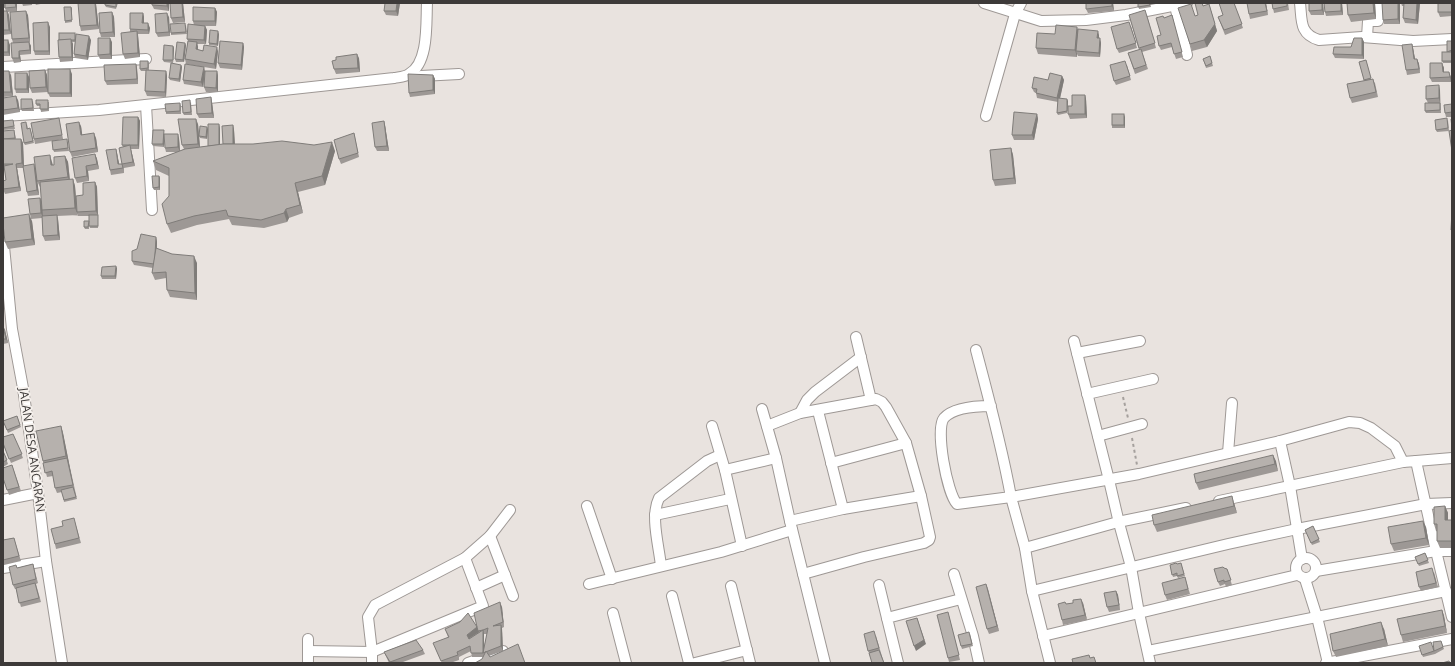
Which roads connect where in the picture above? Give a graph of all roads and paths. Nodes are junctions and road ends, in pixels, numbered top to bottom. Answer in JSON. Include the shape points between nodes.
{"nodes":[{"id":1,"x":427,"y":3,"type":"edge"},
{"id":2,"x":984,"y":3,"type":"edge"},
{"id":3,"x":1021,"y":3,"type":"edge"},
{"id":4,"x":1187,"y":3,"type":"edge"},
{"id":5,"x":1300,"y":3,"type":"edge"},
{"id":6,"x":1378,"y":3,"type":"edge"},
{"id":7,"x":1175,"y":6,"type":"junction"},
{"id":8,"x":1019,"y":15,"type":"junction"},
{"id":9,"x":1367,"y":37,"type":"junction"},
{"id":10,"x":1452,"y":39,"type":"edge"},
{"id":11,"x":1187,"y":55,"type":"dead end"},
{"id":12,"x":146,"y":60,"type":"edge"},
{"id":13,"x":3,"y":67,"type":"edge"},
{"id":14,"x":459,"y":74,"type":"dead end"},
{"id":15,"x":409,"y":75,"type":"junction"},
{"id":16,"x":146,"y":105,"type":"junction"},
{"id":17,"x":3,"y":116,"type":"edge"},
{"id":18,"x":986,"y":116,"type":"dead end"},
{"id":19,"x":152,"y":210,"type":"dead end"},
{"id":20,"x":3,"y":236,"type":"edge"},
{"id":21,"x":4,"y":249,"type":"edge"},
{"id":22,"x":856,"y":337,"type":"dead end"},
{"id":23,"x":1074,"y":341,"type":"dead end"},
{"id":24,"x":1140,"y":341,"type":"dead end"},
{"id":25,"x":976,"y":350,"type":"dead end"},
{"id":26,"x":1077,"y":353,"type":"junction"},
{"id":27,"x":861,"y":357,"type":"junction"},
{"id":28,"x":1153,"y":379,"type":"dead end"},
{"id":29,"x":1088,"y":394,"type":"junction"},
{"id":30,"x":871,"y":400,"type":"junction"},
{"id":31,"x":1232,"y":403,"type":"dead end"},
{"id":32,"x":991,"y":406,"type":"junction"},
{"id":33,"x":762,"y":409,"type":"dead end"},
{"id":34,"x":818,"y":410,"type":"junction"},
{"id":35,"x":800,"y":413,"type":"junction"},
{"id":36,"x":1142,"y":424,"type":"dead end"},
{"id":37,"x":712,"y":426,"type":"dead end"},
{"id":38,"x":767,"y":426,"type":"junction"},
{"id":39,"x":1098,"y":436,"type":"junction"},
{"id":40,"x":1280,"y":441,"type":"junction"},
{"id":41,"x":906,"y":443,"type":"junction"},
{"id":42,"x":1228,"y":453,"type":"junction"},
{"id":43,"x":720,"y":455,"type":"junction"},
{"id":44,"x":776,"y":458,"type":"junction"},
{"id":45,"x":1452,"y":458,"type":"edge"},
{"id":46,"x":1416,"y":461,"type":"junction"},
{"id":47,"x":831,"y":462,"type":"junction"},
{"id":48,"x":1403,"y":462,"type":"junction"},
{"id":49,"x":725,"y":470,"type":"junction"},
{"id":50,"x":1109,"y":480,"type":"junction"},
{"id":51,"x":1290,"y":486,"type":"junction"},
{"id":52,"x":38,"y":493,"type":"junction"},
{"id":53,"x":921,"y":496,"type":"junction"},
{"id":54,"x":1011,"y":496,"type":"junction"},
{"id":55,"x":730,"y":499,"type":"junction"},
{"id":56,"x":3,"y":500,"type":"edge"},
{"id":57,"x":1212,"y":502,"type":"edge"},
{"id":58,"x":1452,"y":503,"type":"edge"},
{"id":59,"x":1426,"y":504,"type":"junction"},
{"id":60,"x":1196,"y":505,"type":"edge"},
{"id":61,"x":588,"y":506,"type":"dead end"},
{"id":62,"x":843,"y":509,"type":"junction"},
{"id":63,"x":510,"y":510,"type":"dead end"},
{"id":64,"x":655,"y":515,"type":"junction"},
{"id":65,"x":1118,"y":522,"type":"junction"},
{"id":66,"x":791,"y":526,"type":"junction"},
{"id":67,"x":1297,"y":529,"type":"junction"},
{"id":68,"x":490,"y":536,"type":"junction"},
{"id":69,"x":742,"y":546,"type":"junction"},
{"id":70,"x":1025,"y":548,"type":"junction"},
{"id":71,"x":1436,"y":551,"type":"junction"},
{"id":72,"x":1452,"y":551,"type":"edge"},
{"id":73,"x":465,"y":558,"type":"junction"},
{"id":74,"x":1302,"y":559,"type":"junction"},
{"id":75,"x":46,"y":561,"type":"junction"},
{"id":76,"x":662,"y":566,"type":"junction"},
{"id":77,"x":1131,"y":567,"type":"junction"},
{"id":78,"x":3,"y":568,"type":"edge"},
{"id":79,"x":1316,"y":571,"type":"junction"},
{"id":80,"x":803,"y":574,"type":"junction"},
{"id":81,"x":954,"y":574,"type":"dead end"},
{"id":82,"x":505,"y":575,"type":"junction"},
{"id":83,"x":1301,"y":577,"type":"junction"},
{"id":84,"x":612,"y":579,"type":"junction"},
{"id":85,"x":589,"y":584,"type":"dead end"},
{"id":86,"x":879,"y":585,"type":"dead end"},
{"id":87,"x":731,"y":586,"type":"dead end"},
{"id":88,"x":476,"y":588,"type":"junction"},
{"id":89,"x":1032,"y":591,"type":"junction"},
{"id":90,"x":513,"y":596,"type":"dead end"},
{"id":91,"x":672,"y":596,"type":"dead end"},
{"id":92,"x":1449,"y":596,"type":"edge"},
{"id":93,"x":961,"y":598,"type":"junction"},
{"id":94,"x":1139,"y":612,"type":"junction"},
{"id":95,"x":613,"y":613,"type":"dead end"},
{"id":96,"x":1317,"y":617,"type":"junction"},
{"id":97,"x":1452,"y":617,"type":"edge"},
{"id":98,"x":887,"y":618,"type":"junction"},
{"id":99,"x":1043,"y":636,"type":"junction"},
{"id":100,"x":1452,"y":638,"type":"edge"},
{"id":101,"x":308,"y":639,"type":"dead end"},
{"id":102,"x":746,"y":650,"type":"junction"},
{"id":103,"x":308,"y":651,"type":"junction"},
{"id":104,"x":502,"y":651,"type":"edge"},
{"id":105,"x":1148,"y":651,"type":"junction"},
{"id":106,"x":372,"y":652,"type":"junction"},
{"id":107,"x":62,"y":663,"type":"edge"},
{"id":108,"x":308,"y":663,"type":"edge"},
{"id":109,"x":372,"y":663,"type":"edge"},
{"id":110,"x":468,"y":663,"type":"edge"},
{"id":111,"x":626,"y":663,"type":"edge"},
{"id":112,"x":688,"y":663,"type":"edge"},
{"id":113,"x":695,"y":663,"type":"edge"},
{"id":114,"x":750,"y":663,"type":"edge"},
{"id":115,"x":825,"y":663,"type":"edge"},
{"id":116,"x":898,"y":663,"type":"edge"},
{"id":117,"x":979,"y":663,"type":"edge"},
{"id":118,"x":1050,"y":663,"type":"edge"},
{"id":119,"x":1150,"y":663,"type":"edge"},
{"id":120,"x":1328,"y":663,"type":"edge"}],
"edges":[{"from":1,"to":15,"type":"street","via":[[423,55],[418,67]]},
{"from":2,"to":8,"type":"street"},
{"from":3,"to":8,"type":"street"},
{"from":4,"to":7,"type":"street"},
{"from":5,"to":9,"type":"street","via":[[1303,27],[1313,38],[1319,40]]},
{"from":6,"to":9,"type":"street","via":[[1378,21],[1368,21]]},
{"from":7,"to":8,"type":"street","via":[[1086,20],[1041,22]]},
{"from":7,"to":11,"type":"street"},
{"from":8,"to":18,"type":"street"},
{"from":9,"to":10,"type":"street","via":[[1413,41]]},
{"from":12,"to":13,"type":"street"},
{"from":14,"to":15,"type":"street"},
{"from":15,"to":16,"type":"street"},
{"from":16,"to":17,"type":"street"},
{"from":16,"to":19,"type":"street"},
{"from":20,"to":21,"type":"street","name":"JALAN DESA ANCARAN"},
{"from":21,"to":52,"type":"street","name":"JALAN DESA ANCARAN","via":[[12,329]]},
{"from":22,"to":27,"type":"street"},
{"from":23,"to":26,"type":"street"},
{"from":24,"to":26,"type":"street"},
{"from":25,"to":32,"type":"street"},
{"from":26,"to":29,"type":"street"},
{"from":27,"to":30,"type":"street"},
{"from":27,"to":35,"type":"street","via":[[815,392]]},
{"from":28,"to":29,"type":"street"},
{"from":29,"to":39,"type":"street"},
{"from":30,"to":34,"type":"street"},
{"from":30,"to":41,"type":"street","via":[[879,400],[886,407]]},
{"from":31,"to":42,"type":"street"},
{"from":32,"to":54,"type":"street"},
{"from":32,"to":54,"type":"street","via":[[975,406],[952,412],[945,417],[942,422],[941,448],[946,475],[951,496],[957,504]]},
{"from":33,"to":38,"type":"street"},
{"from":34,"to":35,"type":"street"},
{"from":34,"to":47,"type":"street"},
{"from":35,"to":38,"type":"street"},
{"from":36,"to":39,"type":"street"},
{"from":37,"to":43,"type":"street"},
{"from":38,"to":44,"type":"street"},
{"from":39,"to":50,"type":"street"},
{"from":40,"to":42,"type":"street"},
{"from":40,"to":48,"type":"street","via":[[1350,422],[1360,423],[1395,446]]},
{"from":40,"to":51,"type":"street"},
{"from":41,"to":47,"type":"street"},
{"from":41,"to":53,"type":"street"},
{"from":42,"to":50,"type":"street"},
{"from":43,"to":49,"type":"street"},
{"from":43,"to":64,"type":"street","via":[[707,461],[659,498]]},
{"from":44,"to":49,"type":"street"},
{"from":44,"to":66,"type":"street"},
{"from":45,"to":46,"type":"street"},
{"from":46,"to":48,"type":"street"},
{"from":46,"to":59,"type":"street"},
{"from":47,"to":62,"type":"street"},
{"from":48,"to":51,"type":"street"},
{"from":49,"to":55,"type":"street"},
{"from":50,"to":54,"type":"street"},
{"from":50,"to":65,"type":"street"},
{"from":51,"to":57,"type":"street"},
{"from":51,"to":67,"type":"street"},
{"from":52,"to":56,"type":"street"},
{"from":52,"to":75,"type":"street","name":"JALAN DESA ANCARAN"},
{"from":53,"to":62,"type":"street"},
{"from":53,"to":80,"type":"street","via":[[930,537],[924,544]]},
{"from":54,"to":70,"type":"street"},
{"from":55,"to":64,"type":"street"},
{"from":55,"to":69,"type":"street"},
{"from":58,"to":59,"type":"street"},
{"from":59,"to":67,"type":"street"},
{"from":59,"to":71,"type":"street"},
{"from":60,"to":65,"type":"street"},
{"from":61,"to":84,"type":"street"},
{"from":62,"to":66,"type":"street"},
{"from":63,"to":68,"type":"street"},
{"from":64,"to":76,"type":"street"},
{"from":65,"to":70,"type":"street"},
{"from":65,"to":77,"type":"street"},
{"from":66,"to":69,"type":"street"},
{"from":66,"to":80,"type":"street"},
{"from":67,"to":74,"type":"street"},
{"from":67,"to":77,"type":"street"},
{"from":68,"to":73,"type":"street"},
{"from":68,"to":82,"type":"street"},
{"from":69,"to":76,"type":"street"},
{"from":70,"to":89,"type":"street"},
{"from":71,"to":72,"type":"street"},
{"from":71,"to":79,"type":"street"},
{"from":71,"to":92,"type":"street"},
{"from":73,"to":88,"type":"street"},
{"from":73,"to":106,"type":"street","via":[[375,605],[368,617]]},
{"from":74,"to":79,"type":"street","via":[[1311,559]]},
{"from":74,"to":83,"type":"street","via":[[1295,570]]},
{"from":75,"to":78,"type":"street"},
{"from":75,"to":107,"type":"street","name":"JALAN DESA ANCARAN"},
{"from":76,"to":84,"type":"street"},
{"from":77,"to":89,"type":"street"},
{"from":77,"to":94,"type":"street"},
{"from":79,"to":83,"type":"street","via":[[1314,576]]},
{"from":80,"to":115,"type":"street"},
{"from":81,"to":93,"type":"street"},
{"from":82,"to":88,"type":"street"},
{"from":82,"to":90,"type":"street"},
{"from":83,"to":94,"type":"street"},
{"from":83,"to":96,"type":"street"},
{"from":84,"to":85,"type":"street"},
{"from":86,"to":98,"type":"street"},
{"from":87,"to":102,"type":"street"},
{"from":88,"to":106,"type":"street","via":[[483,606]]},
{"from":89,"to":99,"type":"street"},
{"from":91,"to":112,"type":"street"},
{"from":92,"to":96,"type":"street"},
{"from":92,"to":97,"type":"street"},
{"from":93,"to":98,"type":"street"},
{"from":93,"to":117,"type":"street"},
{"from":94,"to":99,"type":"street"},
{"from":94,"to":105,"type":"street"},
{"from":95,"to":111,"type":"street"},
{"from":96,"to":105,"type":"street"},
{"from":96,"to":120,"type":"street"},
{"from":98,"to":116,"type":"street"},
{"from":99,"to":118,"type":"street"},
{"from":100,"to":120,"type":"street"},
{"from":101,"to":103,"type":"street"},
{"from":102,"to":113,"type":"street"},
{"from":102,"to":114,"type":"street"},
{"from":103,"to":106,"type":"street"},
{"from":103,"to":108,"type":"street"},
{"from":104,"to":110,"type":"street"},
{"from":105,"to":119,"type":"street"},
{"from":106,"to":109,"type":"street"}]}
